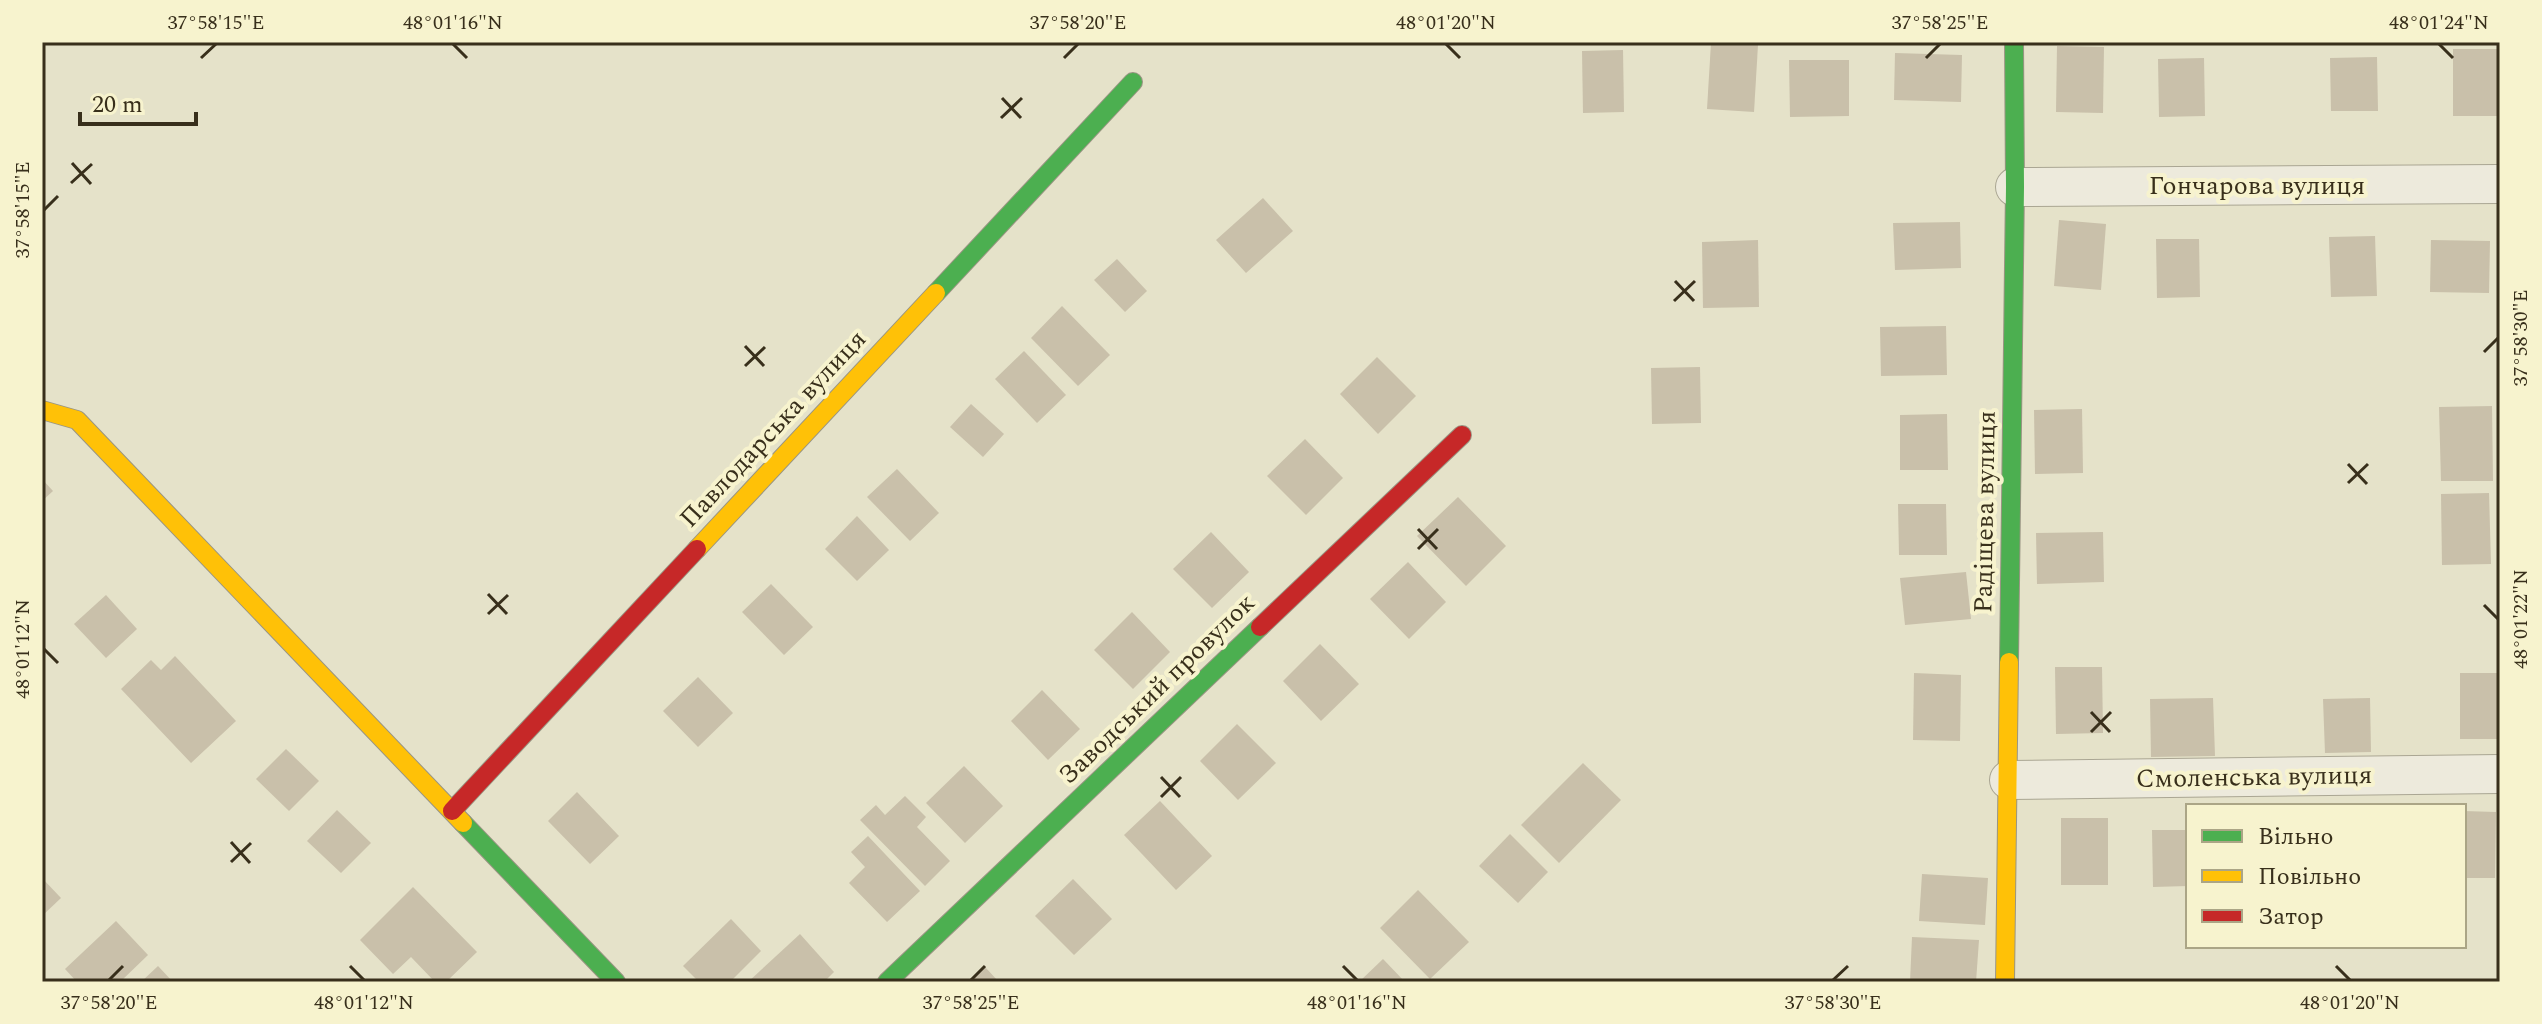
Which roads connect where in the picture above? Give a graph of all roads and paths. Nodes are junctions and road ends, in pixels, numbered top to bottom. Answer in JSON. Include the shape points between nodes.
{"nodes":[{"id":1,"x":2014,"y":42,"type":"edge"},
{"id":2,"x":1133,"y":82,"type":"dead end"},
{"id":3,"x":2500,"y":184,"type":"edge"},
{"id":4,"x":2015,"y":187,"type":"junction"},
{"id":5,"x":42,"y":410,"type":"edge"},
{"id":6,"x":1462,"y":435,"type":"dead end"},
{"id":7,"x":2500,"y":774,"type":"edge"},
{"id":8,"x":2009,"y":780,"type":"junction"},
{"id":9,"x":452,"y":811,"type":"junction"},
{"id":10,"x":616,"y":982,"type":"edge"},
{"id":11,"x":887,"y":982,"type":"edge"},
{"id":12,"x":2005,"y":982,"type":"edge"}],
"edges":[{"from":1,"to":4,"type":"street","name":"Радіщева вулиця"},
{"from":2,"to":9,"type":"street","name":"Павлодарська вулиця"},
{"from":3,"to":4,"type":"street","name":"Гончарова вулиця"},
{"from":4,"to":8,"type":"street","name":"Радіщева вулиця"},
{"from":5,"to":9,"type":"street","via":[[77,420]]},
{"from":6,"to":11,"type":"street","name":"Заводський провулок"},
{"from":7,"to":8,"type":"street","name":"Смоленська вулиця"},
{"from":8,"to":12,"type":"street","name":"Радіщева вулиця"},
{"from":9,"to":10,"type":"street"}]}
